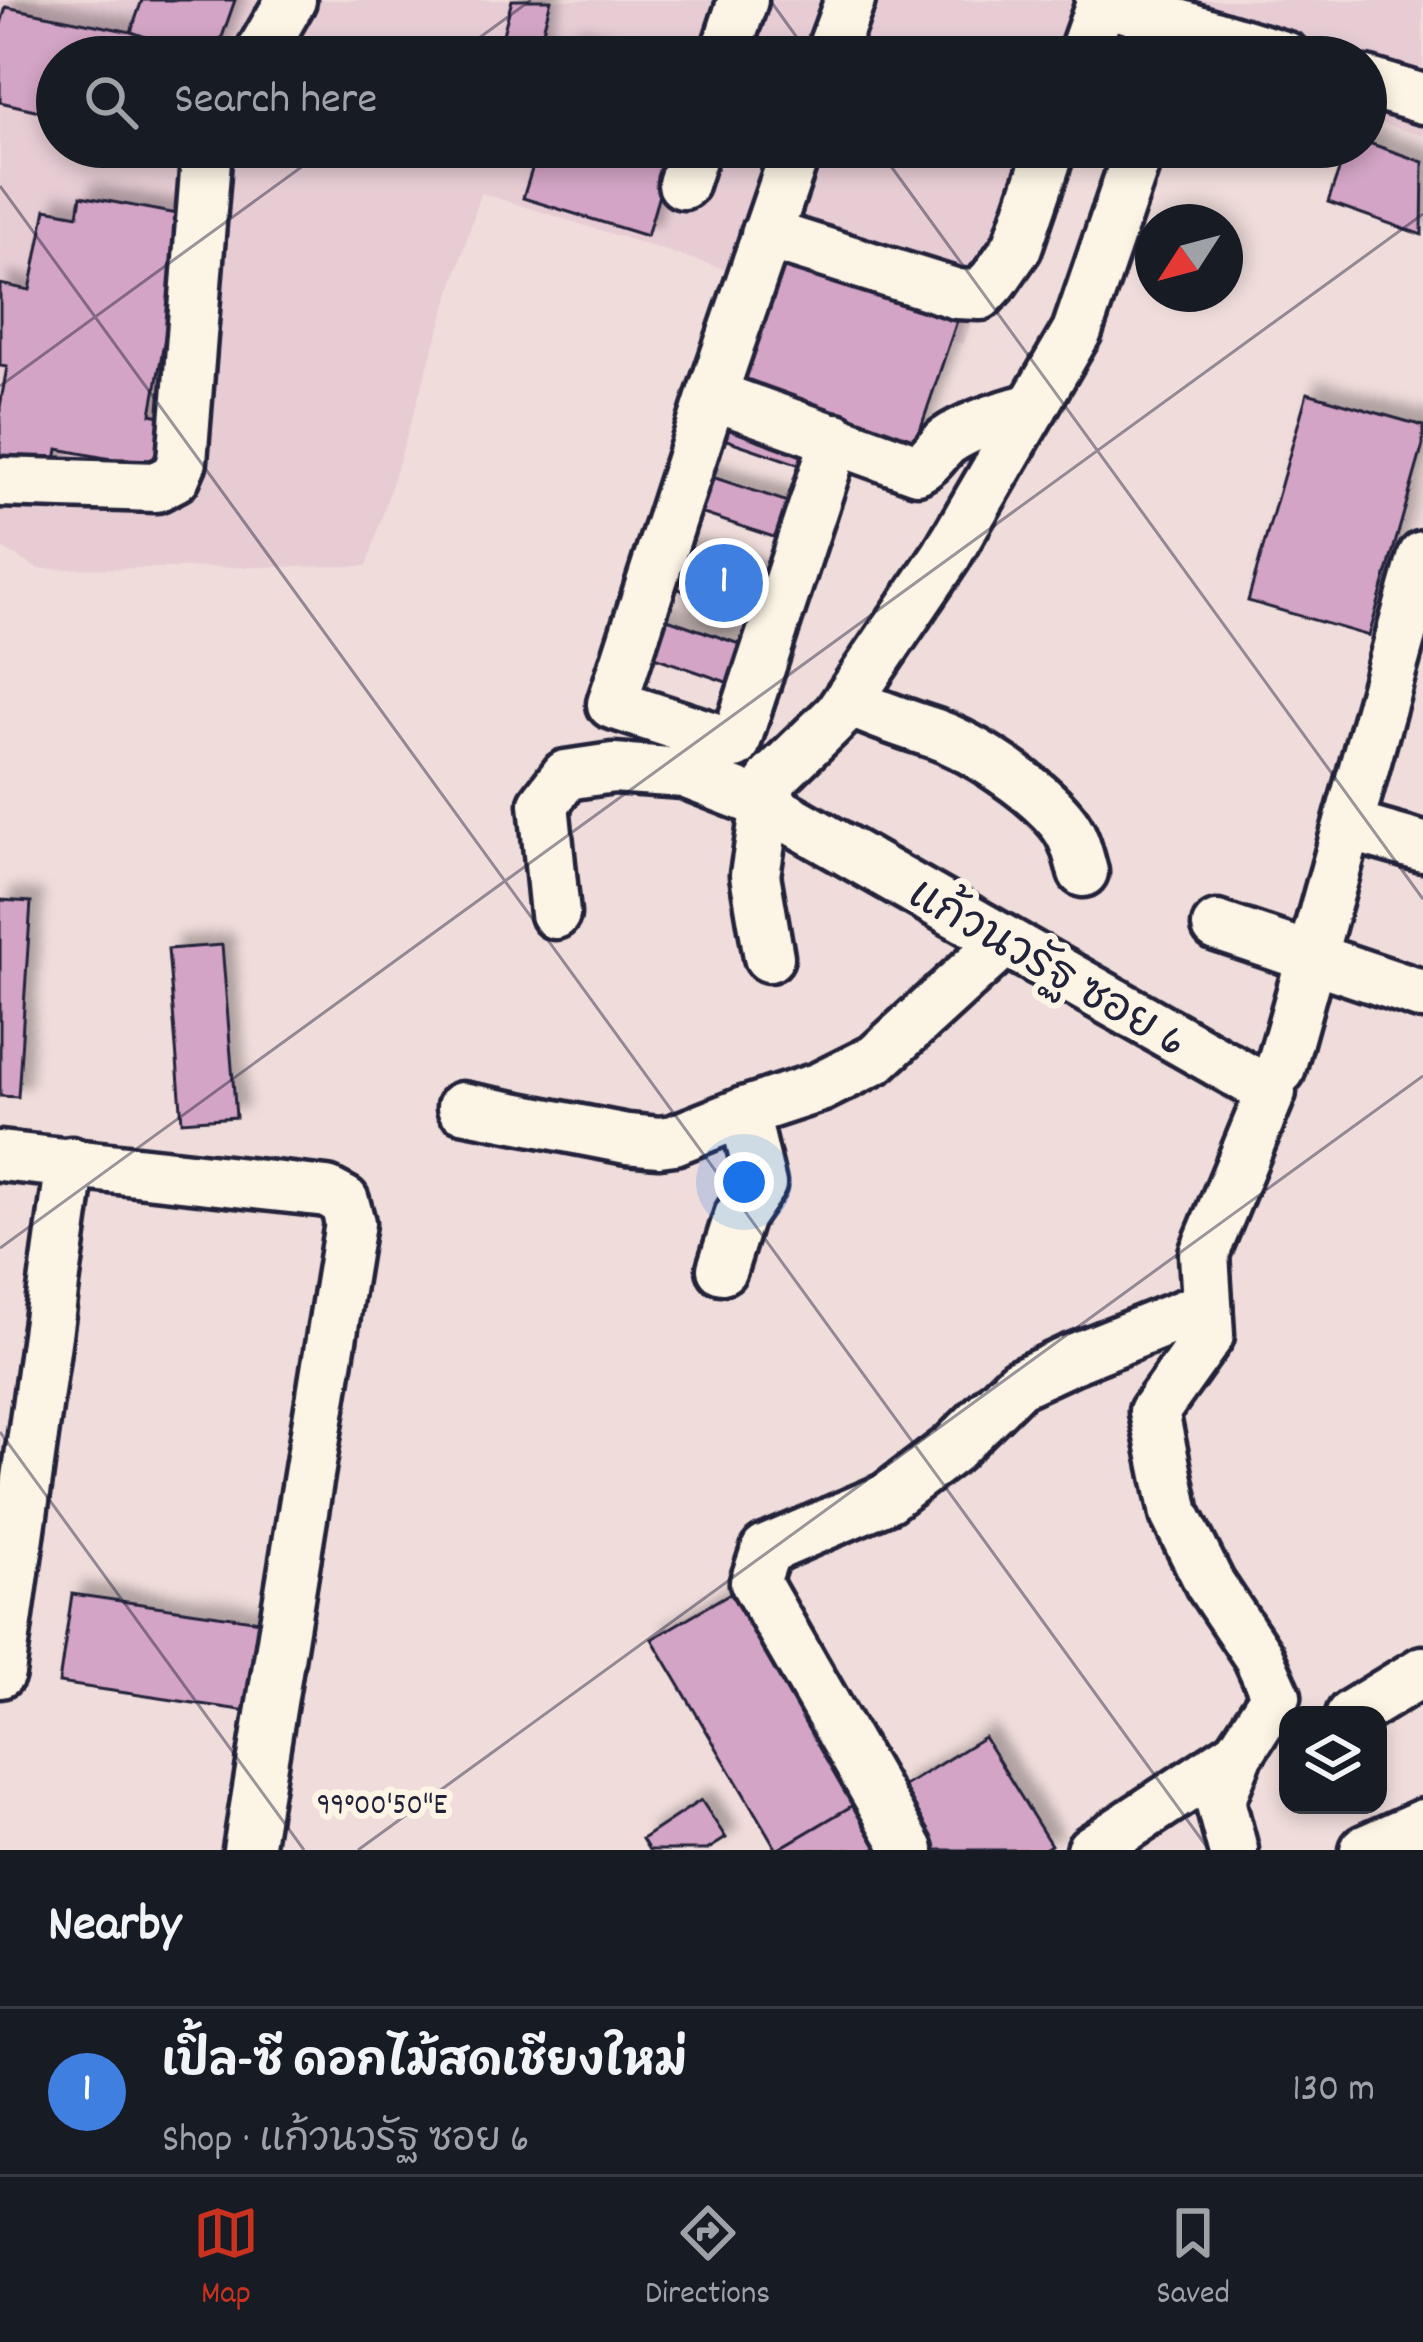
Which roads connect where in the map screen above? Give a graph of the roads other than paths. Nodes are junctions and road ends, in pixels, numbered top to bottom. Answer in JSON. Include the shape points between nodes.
{"nodes":[{"id":1,"x":291,"y":0,"type":"edge"},
{"id":2,"x":743,"y":0,"type":"edge"},
{"id":3,"x":850,"y":0,"type":"edge"},
{"id":4,"x":1101,"y":0,"type":"edge"},
{"id":5,"x":270,"y":36,"type":"edge"},
{"id":6,"x":731,"y":36,"type":"edge"},
{"id":7,"x":837,"y":36,"type":"edge"},
{"id":8,"x":1089,"y":36,"type":"edge"},
{"id":9,"x":1167,"y":36,"type":"edge"},
{"id":10,"x":1387,"y":88,"type":"edge"},
{"id":11,"x":1423,"y":99,"type":"edge"},
{"id":12,"x":205,"y":168,"type":"edge"},
{"id":13,"x":790,"y":168,"type":"edge"},
{"id":14,"x":1044,"y":168,"type":"edge"},
{"id":15,"x":1133,"y":168,"type":"edge"},
{"id":16,"x":766,"y":234,"type":"junction"},
{"id":17,"x":712,"y":395,"type":"junction"},
{"id":18,"x":1033,"y":407,"type":"junction"},
{"id":19,"x":836,"y":437,"type":"junction"},
{"id":20,"x":0,"y":482,"type":"edge"},
{"id":21,"x":1423,"y":556,"type":"edge"},
{"id":22,"x":1416,"y":609,"type":"edge"},
{"id":23,"x":848,"y":701,"type":"junction"},
{"id":24,"x":766,"y":805,"type":"junction"},
{"id":25,"x":1349,"y":826,"type":"junction"},
{"id":26,"x":1423,"y":848,"type":"edge"},
{"id":27,"x":1083,"y":872,"type":"dead end"},
{"id":28,"x":555,"y":914,"type":"dead end"},
{"id":29,"x":1217,"y":926,"type":"dead end"},
{"id":30,"x":1005,"y":940,"type":"junction"},
{"id":31,"x":769,"y":958,"type":"dead end"},
{"id":32,"x":1313,"y":958,"type":"junction"},
{"id":33,"x":1423,"y":995,"type":"edge"},
{"id":34,"x":1280,"y":1070,"type":"dead end"},
{"id":35,"x":462,"y":1107,"type":"dead end"},
{"id":36,"x":744,"y":1112,"type":"junction"},
{"id":37,"x":0,"y":1156,"type":"edge"},
{"id":38,"x":71,"y":1162,"type":"junction"},
{"id":39,"x":722,"y":1269,"type":"dead end"},
{"id":40,"x":1207,"y":1305,"type":"junction"},
{"id":41,"x":1423,"y":1671,"type":"edge"},
{"id":42,"x":0,"y":1673,"type":"edge"},
{"id":43,"x":1276,"y":1696,"type":"junction"},
{"id":44,"x":1305,"y":1706,"type":"edge"},
{"id":45,"x":1366,"y":1706,"type":"edge"},
{"id":46,"x":1239,"y":1753,"type":"junction"},
{"id":47,"x":1423,"y":1824,"type":"edge"},
{"id":48,"x":248,"y":1850,"type":"edge"},
{"id":49,"x":909,"y":1850,"type":"edge"},
{"id":50,"x":1091,"y":1850,"type":"edge"},
{"id":51,"x":1233,"y":1850,"type":"edge"},
{"id":52,"x":1365,"y":1850,"type":"edge"}],
"edges":[{"from":1,"to":5,"type":"street"},
{"from":2,"to":6,"type":"street"},
{"from":3,"to":7,"type":"street"},
{"from":4,"to":8,"type":"street"},
{"from":4,"to":9,"type":"street"},
{"from":10,"to":11,"type":"street"},
{"from":12,"to":20,"type":"street","via":[[175,477],[156,487]]},
{"from":13,"to":16,"type":"street"},
{"from":14,"to":16,"type":"street","via":[[1017,248],[980,295]]},
{"from":15,"to":18,"type":"street","via":[[1077,332]]},
{"from":16,"to":17,"type":"street"},
{"from":17,"to":19,"type":"street"},
{"from":17,"to":19,"type":"street","via":[[612,704],[735,744]]},
{"from":18,"to":19,"type":"street","via":[[949,440],[917,469]]},
{"from":18,"to":23,"type":"street"},
{"from":21,"to":22,"type":"street"},
{"from":22,"to":25,"type":"street"},
{"from":23,"to":24,"type":"street","via":[[773,778]]},
{"from":23,"to":27,"type":"street","via":[[988,760],[1061,820]]},
{"from":24,"to":28,"type":"street","name":"แก้วนวรัฐ ซอย 6","via":[[684,773],[613,768],[566,775],[544,804]]},
{"from":24,"to":30,"type":"street","name":"แก้วนวรัฐ ซอย 6"},
{"from":24,"to":31,"type":"street","via":[[755,874]]},
{"from":25,"to":26,"type":"street"},
{"from":25,"to":32,"type":"street"},
{"from":29,"to":32,"type":"street"},
{"from":30,"to":36,"type":"street","via":[[876,1060]]},
{"from":30,"to":40,"type":"street","name":"แก้วนวรัฐ ซอย 6","via":[[1271,1092],[1204,1254]]},
{"from":32,"to":33,"type":"street"},
{"from":32,"to":34,"type":"street"},
{"from":35,"to":36,"type":"street","via":[[659,1142]]},
{"from":36,"to":39,"type":"street","via":[[761,1184],[739,1216]]},
{"from":37,"to":38,"type":"street"},
{"from":38,"to":42,"type":"street"},
{"from":38,"to":48,"type":"street","via":[[327,1192],[344,1201],[350,1223]]},
{"from":40,"to":43,"type":"street","name":"แก้วนวรัฐ ซอย 6","via":[[1209,1335],[1154,1412],[1175,1514]]},
{"from":40,"to":49,"type":"street","via":[[1018,1384],[887,1498],[766,1550],[755,1582]]},
{"from":41,"to":45,"type":"street"},
{"from":43,"to":44,"type":"street"},
{"from":43,"to":46,"type":"street"},
{"from":46,"to":50,"type":"street"},
{"from":46,"to":51,"type":"street","via":[[1220,1801]]},
{"from":47,"to":52,"type":"street"}]}
